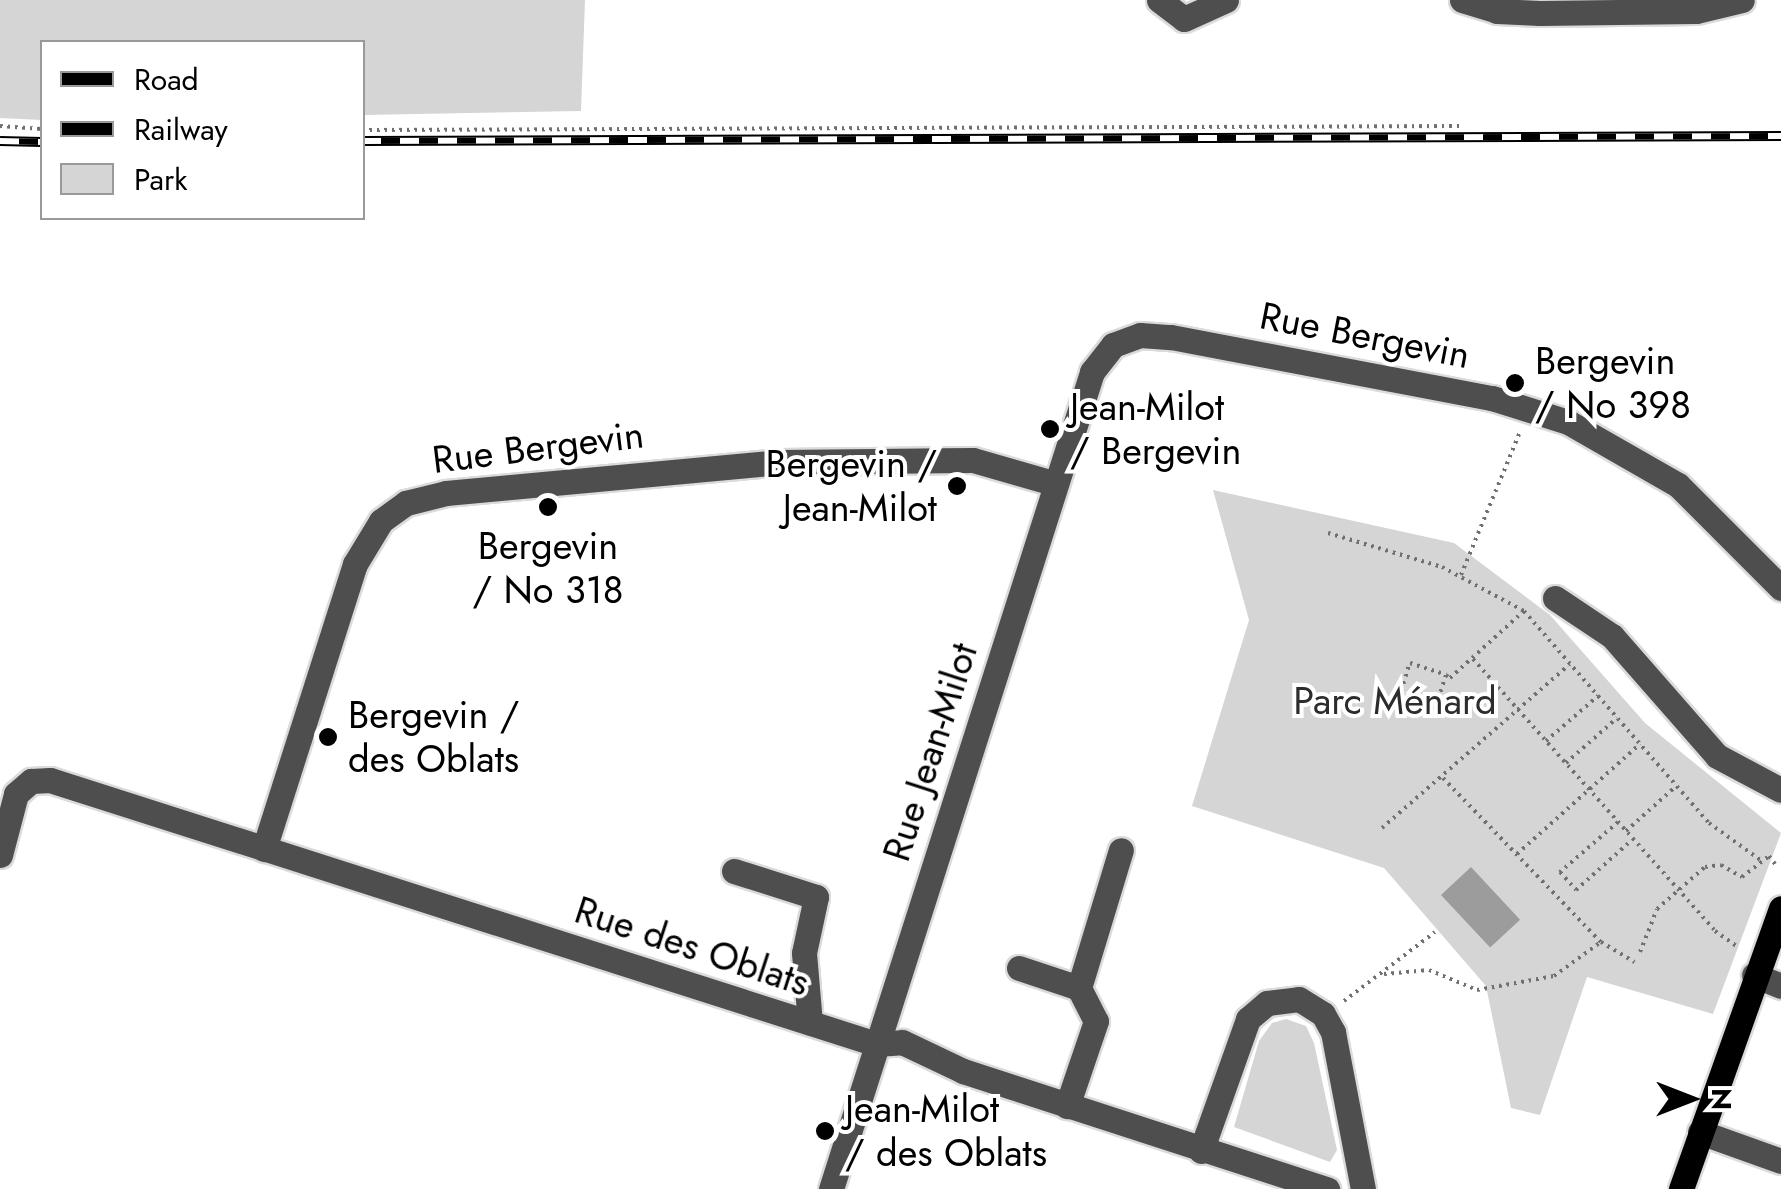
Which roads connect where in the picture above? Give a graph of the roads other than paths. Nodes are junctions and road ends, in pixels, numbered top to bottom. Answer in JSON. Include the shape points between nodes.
{"nodes":[{"id":1,"x":1159,"y":0,"type":"edge"},
{"id":2,"x":1226,"y":0,"type":"edge"},
{"id":3,"x":1742,"y":0,"type":"edge"},
{"id":4,"x":1470,"y":2,"type":"edge"},
{"id":5,"x":1114,"y":345,"type":"joint"},
{"id":6,"x":1056,"y":484,"type":"junction"},
{"id":7,"x":1781,"y":588,"type":"edge"},
{"id":8,"x":1555,"y":598,"type":"dead end"},
{"id":9,"x":1781,"y":790,"type":"edge"},
{"id":10,"x":264,"y":849,"type":"junction"},
{"id":11,"x":1120,"y":850,"type":"dead end"},
{"id":12,"x":0,"y":855,"type":"edge"},
{"id":13,"x":734,"y":871,"type":"dead end"},
{"id":14,"x":1781,"y":908,"type":"edge"},
{"id":15,"x":1019,"y":968,"type":"dead end"},
{"id":16,"x":1754,"y":975,"type":"junction"},
{"id":17,"x":1781,"y":986,"type":"edge"},
{"id":18,"x":1079,"y":988,"type":"junction"},
{"id":19,"x":810,"y":1023,"type":"junction"},
{"id":20,"x":876,"y":1044,"type":"junction"},
{"id":21,"x":1067,"y":1106,"type":"junction"},
{"id":22,"x":1700,"y":1132,"type":"junction"},
{"id":23,"x":1201,"y":1151,"type":"junction"},
{"id":24,"x":1781,"y":1161,"type":"edge"},
{"id":25,"x":831,"y":1189,"type":"edge"},
{"id":26,"x":1326,"y":1189,"type":"edge"},
{"id":27,"x":1363,"y":1189,"type":"edge"},
{"id":28,"x":1681,"y":1189,"type":"edge"}],
"edges":[{"from":1,"to":2,"type":"street","via":[[1184,19]]},
{"from":3,"to":4,"type":"street","via":[[1696,11],[1540,13]]},
{"from":5,"to":6,"type":"street","name":"Rue Jean-Milot","via":[[1092,372]]},
{"from":5,"to":7,"type":"street","name":"Rue Bergevin","via":[[1140,335],[1170,337],[1492,398],[1568,422],[1678,485]]},
{"from":6,"to":10,"type":"street","name":"Rue Bergevin","via":[[973,460],[781,462],[446,493],[406,503],[382,521],[356,564]]},
{"from":6,"to":20,"type":"street","name":"Rue Jean-Milot"},
{"from":8,"to":9,"type":"street","via":[[1612,636],[1717,756]]},
{"from":10,"to":12,"type":"street","name":"Rue des Oblats","via":[[50,780],[31,782],[12,800]]},
{"from":10,"to":19,"type":"street","name":"Rue des Oblats"},
{"from":11,"to":18,"type":"street"},
{"from":13,"to":19,"type":"street","via":[[816,897],[804,953]]},
{"from":14,"to":16,"type":"main road"},
{"from":15,"to":18,"type":"street"},
{"from":16,"to":17,"type":"street"},
{"from":16,"to":22,"type":"main road"},
{"from":18,"to":21,"type":"street","via":[[1096,1022]]},
{"from":19,"to":20,"type":"street","name":"Rue des Oblats"},
{"from":20,"to":21,"type":"street","name":"Rue des Oblats","via":[[902,1042]]},
{"from":20,"to":25,"type":"street","name":"Rue Jean-Milot"},
{"from":21,"to":23,"type":"street","name":"Rue des Oblats"},
{"from":22,"to":24,"type":"street"},
{"from":22,"to":28,"type":"main road"},
{"from":23,"to":26,"type":"street","name":"Rue des Oblats"},
{"from":23,"to":27,"type":"street","via":[[1248,1018],[1267,1003],[1299,999],[1323,1014],[1333,1032]]}]}
